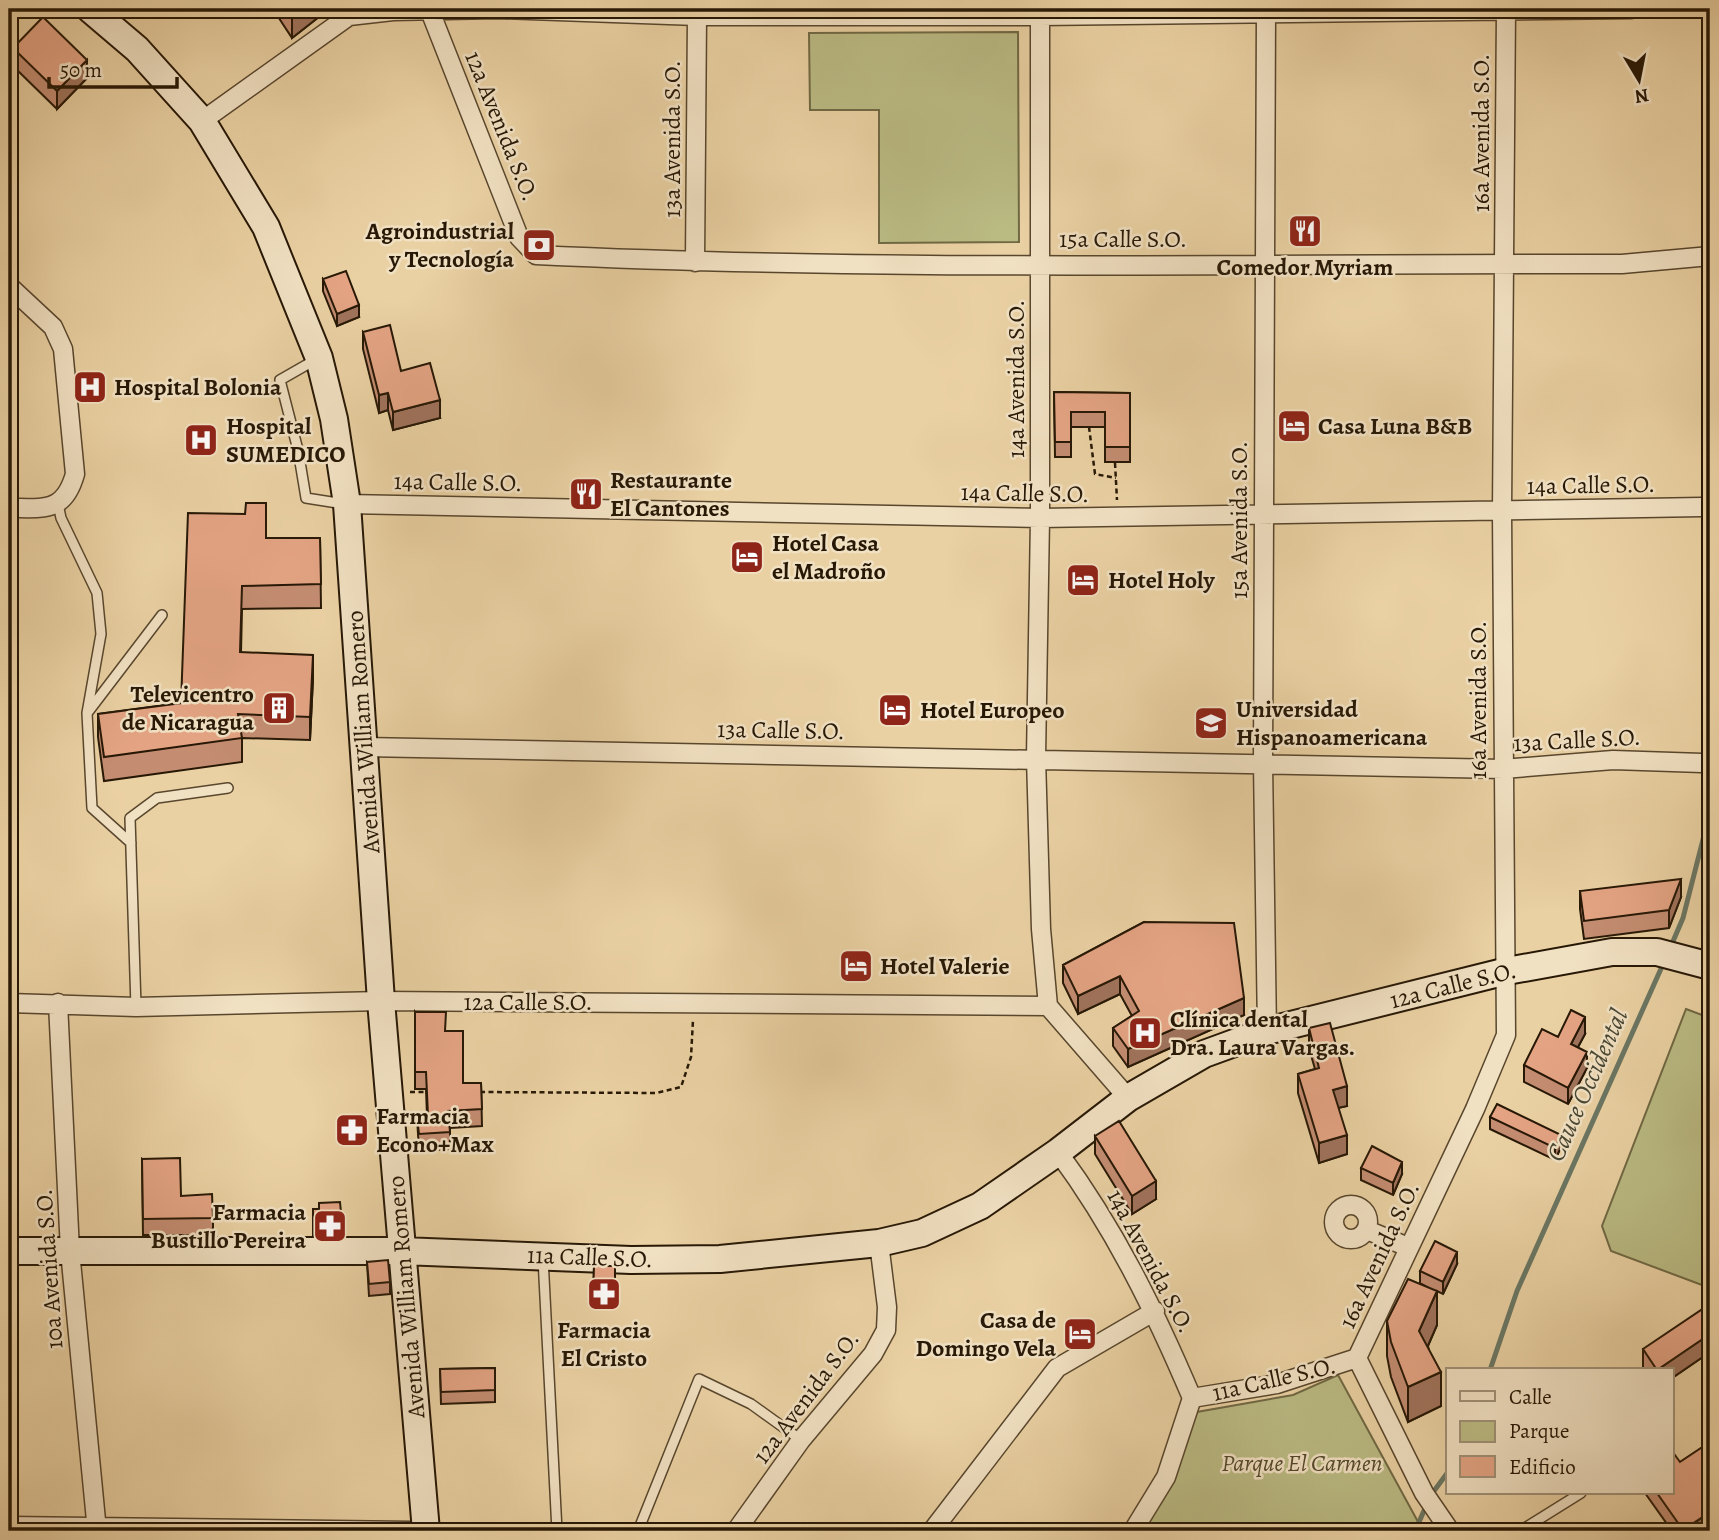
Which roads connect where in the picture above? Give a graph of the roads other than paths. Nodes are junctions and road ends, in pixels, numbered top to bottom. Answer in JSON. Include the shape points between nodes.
{"nodes":[{"id":1,"x":13,"y":9,"type":"edge"},
{"id":2,"x":90,"y":9,"type":"edge"},
{"id":3,"x":1631,"y":9,"type":"edge"},
{"id":4,"x":430,"y":10,"type":"edge"},
{"id":5,"x":1506,"y":10,"type":"edge"},
{"id":6,"x":1266,"y":11,"type":"edge"},
{"id":7,"x":349,"y":12,"type":"edge"},
{"id":8,"x":1040,"y":12,"type":"edge"},
{"id":9,"x":9,"y":13,"type":"edge"},
{"id":10,"x":697,"y":16,"type":"junction"},
{"id":11,"x":202,"y":121,"type":"junction"},
{"id":12,"x":536,"y":255,"type":"joint"},
{"id":13,"x":1710,"y":256,"type":"edge"},
{"id":14,"x":695,"y":262,"type":"junction"},
{"id":15,"x":1264,"y":263,"type":"junction"},
{"id":16,"x":1505,"y":263,"type":"junction"},
{"id":17,"x":1041,"y":264,"type":"junction"},
{"id":18,"x":9,"y":286,"type":"edge"},
{"id":19,"x":319,"y":358,"type":"junction"},
{"id":20,"x":58,"y":504,"type":"junction"},
{"id":21,"x":347,"y":504,"type":"junction"},
{"id":22,"x":1702,"y":507,"type":"dead end"},
{"id":23,"x":9,"y":508,"type":"edge"},
{"id":24,"x":1502,"y":513,"type":"junction"},
{"id":25,"x":1263,"y":517,"type":"junction"},
{"id":26,"x":1040,"y":518,"type":"junction"},
{"id":27,"x":162,"y":615,"type":"dead end"},
{"id":28,"x":87,"y":713,"type":"junction"},
{"id":29,"x":364,"y":747,"type":"junction"},
{"id":30,"x":1036,"y":758,"type":"junction"},
{"id":31,"x":1263,"y":763,"type":"junction"},
{"id":32,"x":1702,"y":763,"type":"dead end"},
{"id":33,"x":1503,"y":769,"type":"junction"},
{"id":34,"x":228,"y":788,"type":"dead end"},
{"id":35,"x":131,"y":843,"type":"junction"},
{"id":36,"x":1699,"y":963,"type":"edge"},
{"id":37,"x":1507,"y":971,"type":"junction"},
{"id":38,"x":381,"y":1001,"type":"junction"},
{"id":39,"x":9,"y":1003,"type":"edge"},
{"id":40,"x":58,"y":1003,"type":"junction"},
{"id":41,"x":1048,"y":1006,"type":"junction"},
{"id":42,"x":136,"y":1007,"type":"junction"},
{"id":43,"x":1267,"y":1031,"type":"junction"},
{"id":44,"x":1128,"y":1098,"type":"junction"},
{"id":45,"x":1058,"y":1152,"type":"junction"},
{"id":46,"x":1367,"y":1230,"type":"dead end"},
{"id":47,"x":878,"y":1243,"type":"junction"},
{"id":48,"x":1408,"y":1247,"type":"junction"},
{"id":49,"x":9,"y":1251,"type":"edge"},
{"id":50,"x":70,"y":1251,"type":"junction"},
{"id":51,"x":402,"y":1251,"type":"junction"},
{"id":52,"x":543,"y":1256,"type":"junction"},
{"id":53,"x":1155,"y":1311,"type":"junction"},
{"id":54,"x":1356,"y":1359,"type":"junction"},
{"id":55,"x":1192,"y":1398,"type":"junction"},
{"id":56,"x":802,"y":1440,"type":"junction"},
{"id":57,"x":1579,"y":1494,"type":"edge"},
{"id":58,"x":9,"y":1526,"type":"edge"},
{"id":59,"x":1447,"y":1526,"type":"edge"},
{"id":60,"x":97,"y":1529,"type":"edge"},
{"id":61,"x":411,"y":1531,"type":"edge"},
{"id":62,"x":426,"y":1531,"type":"edge"},
{"id":63,"x":556,"y":1531,"type":"edge"},
{"id":64,"x":638,"y":1531,"type":"edge"},
{"id":65,"x":736,"y":1531,"type":"edge"},
{"id":66,"x":932,"y":1531,"type":"edge"},
{"id":67,"x":1133,"y":1531,"type":"edge"},
{"id":68,"x":1520,"y":1531,"type":"edge"}],
"edges":[{"from":1,"to":9,"type":"street"},
{"from":2,"to":11,"type":"street","name":"Avenida William Romero","via":[[137,49]]},
{"from":3,"to":5,"type":"street"},
{"from":4,"to":7,"type":"street"},
{"from":4,"to":10,"type":"street"},
{"from":4,"to":12,"type":"street","name":"12a Avenida S.O.","via":[[519,237]]},
{"from":5,"to":6,"type":"street"},
{"from":5,"to":16,"type":"street","name":"16a Avenida S.O."},
{"from":6,"to":8,"type":"street"},
{"from":6,"to":15,"type":"street","name":"15a Avenida S.O."},
{"from":7,"to":11,"type":"street"},
{"from":8,"to":10,"type":"street"},
{"from":8,"to":17,"type":"street","name":"14a Avenida S.O."},
{"from":10,"to":14,"type":"street","name":"13a Avenida S.O."},
{"from":11,"to":19,"type":"street","name":"Avenida William Romero","via":[[266,227]]},
{"from":12,"to":14,"type":"street","name":"15a Calle S.O."},
{"from":13,"to":16,"type":"street","name":"15a Calle S.O.","via":[[1622,264]]},
{"from":14,"to":17,"type":"street","name":"15a Calle S.O."},
{"from":15,"to":16,"type":"street","name":"15a Calle S.O."},
{"from":15,"to":17,"type":"street","name":"15a Calle S.O."},
{"from":15,"to":25,"type":"street","name":"15a Avenida S.O."},
{"from":16,"to":24,"type":"street","name":"16a Avenida S.O."},
{"from":17,"to":26,"type":"street","name":"14a Avenida S.O."},
{"from":18,"to":20,"type":"street","via":[[53,327],[63,349],[75,474],[70,493]]},
{"from":19,"to":21,"type":"street","name":"Avenida William Romero"},
{"from":19,"to":21,"type":"lane","via":[[280,380],[306,498]]},
{"from":20,"to":23,"type":"street"},
{"from":20,"to":28,"type":"lane","via":[[97,593],[101,634]]},
{"from":21,"to":26,"type":"street","name":"14a Calle S.O."},
{"from":21,"to":29,"type":"street","name":"Avenida William Romero"},
{"from":22,"to":24,"type":"street","name":"14a Calle S.O."},
{"from":24,"to":25,"type":"street","name":"14a Calle S.O."},
{"from":24,"to":33,"type":"street","name":"16a Avenida S.O."},
{"from":25,"to":26,"type":"street","name":"14a Calle S.O."},
{"from":25,"to":31,"type":"street","name":"15a Avenida S.O."},
{"from":26,"to":30,"type":"street","name":"14a Avenida S.O."},
{"from":27,"to":28,"type":"lane"},
{"from":28,"to":35,"type":"lane","via":[[92,808]]},
{"from":29,"to":30,"type":"street","name":"13a Calle S.O."},
{"from":29,"to":38,"type":"street","name":"Avenida William Romero"},
{"from":30,"to":31,"type":"street","name":"13a Calle S.O."},
{"from":30,"to":41,"type":"street","name":"14a Avenida S.O."},
{"from":31,"to":33,"type":"street","name":"13a Calle S.O."},
{"from":31,"to":43,"type":"street","name":"15a Avenida S.O."},
{"from":32,"to":33,"type":"street","name":"13a Calle S.O.","via":[[1613,760]]},
{"from":33,"to":37,"type":"street","name":"16a Avenida S.O."},
{"from":34,"to":35,"type":"lane","via":[[157,797],[130,818]]},
{"from":35,"to":42,"type":"lane"},
{"from":36,"to":37,"type":"street","name":"12a Calle S.O.","via":[[1657,952],[1612,952]]},
{"from":37,"to":43,"type":"street","name":"12a Calle S.O."},
{"from":37,"to":48,"type":"street","name":"16a Avenida S.O.","via":[[1508,1016],[1502,1050]]},
{"from":38,"to":41,"type":"street","name":"12a Calle S.O."},
{"from":38,"to":42,"type":"street","name":"12a Calle S.O."},
{"from":38,"to":51,"type":"street","name":"Avenida William Romero"},
{"from":39,"to":40,"type":"street","name":"12a Calle S.O."},
{"from":40,"to":42,"type":"street","name":"12a Calle S.O."},
{"from":40,"to":50,"type":"street","name":"10a Avenida S.O."},
{"from":41,"to":44,"type":"street"},
{"from":43,"to":44,"type":"street","name":"12a Calle S.O.","via":[[1204,1054]]},
{"from":44,"to":45,"type":"street","name":"11a Calle S.O."},
{"from":45,"to":47,"type":"street","name":"11a Calle S.O.","via":[[980,1206],[922,1233]]},
{"from":45,"to":53,"type":"street","name":"14a Avenida S.O.","via":[[1110,1229]]},
{"from":46,"to":48,"type":"street"},
{"from":47,"to":52,"type":"street","name":"11a Calle S.O.","via":[[720,1259]]},
{"from":47,"to":56,"type":"street","name":"12a Avenida S.O.","via":[[886,1330],[873,1354]]},
{"from":48,"to":54,"type":"street","name":"16a Avenida S.O."},
{"from":49,"to":50,"type":"street","name":"11a Calle S.O."},
{"from":50,"to":51,"type":"street","name":"11a Calle S.O."},
{"from":50,"to":60,"type":"street","name":"10a Avenida S.O."},
{"from":51,"to":52,"type":"street","name":"11a Calle S.O."},
{"from":51,"to":62,"type":"street","name":"Avenida William Romero"},
{"from":52,"to":63,"type":"lane"},
{"from":53,"to":55,"type":"street","name":"14a Avenida S.O."},
{"from":53,"to":66,"type":"street","via":[[1057,1368]]},
{"from":54,"to":55,"type":"street","name":"11a Calle S.O.","via":[[1288,1382]]},
{"from":54,"to":59,"type":"street","via":[[1424,1493]]},
{"from":55,"to":67,"type":"street","via":[[1166,1477]]},
{"from":56,"to":64,"type":"lane","via":[[751,1404],[699,1379]]},
{"from":56,"to":65,"type":"street","name":"12a Avenida S.O."},
{"from":57,"to":68,"type":"lane"},
{"from":58,"to":60,"type":"street"},
{"from":60,"to":61,"type":"street"}]}
